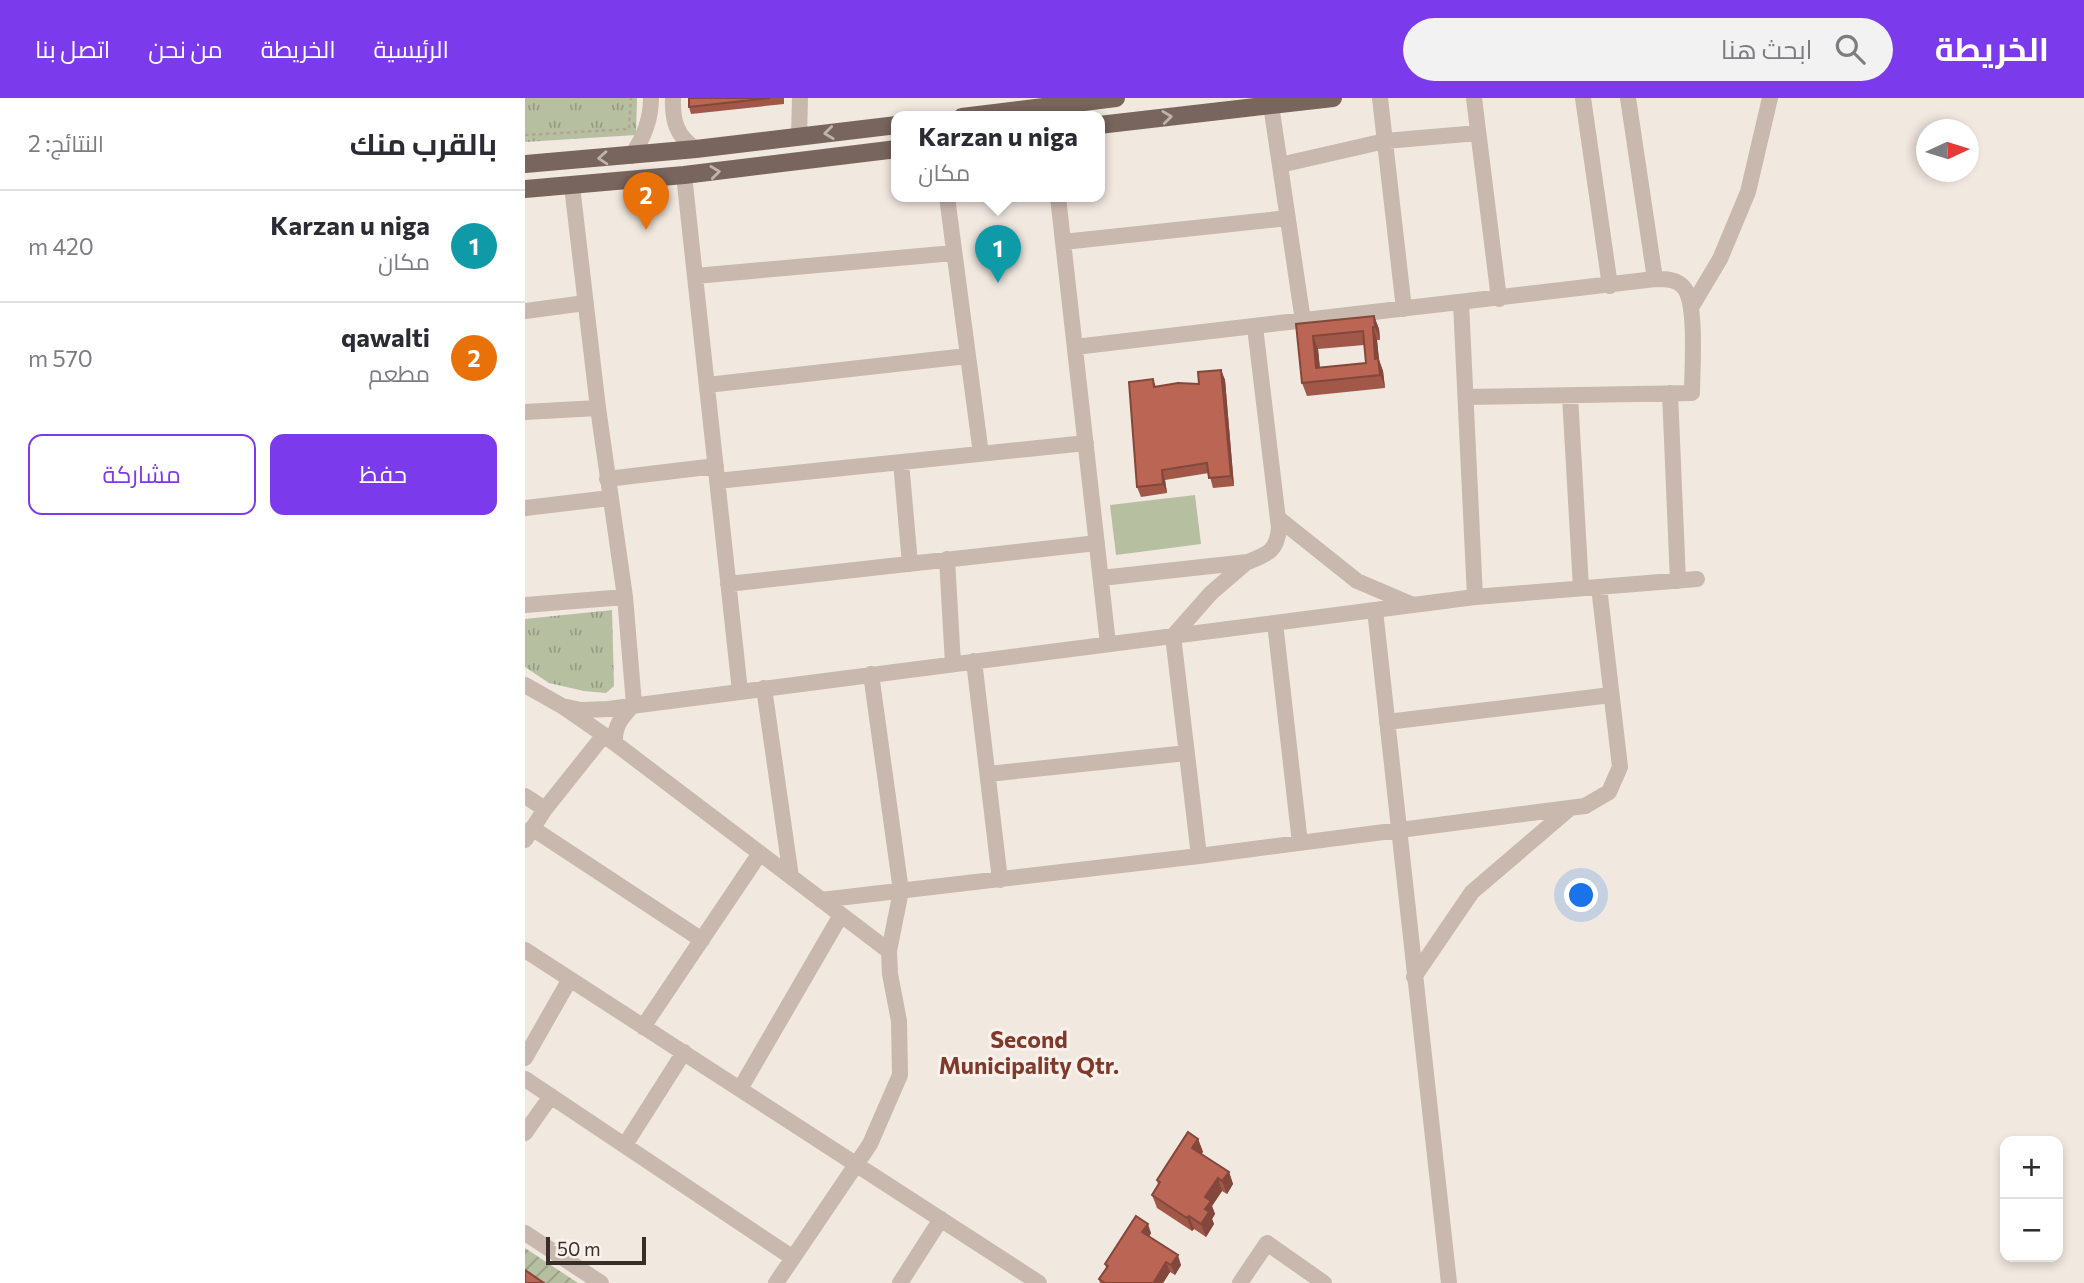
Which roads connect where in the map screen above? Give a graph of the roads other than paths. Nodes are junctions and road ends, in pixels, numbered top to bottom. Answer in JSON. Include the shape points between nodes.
{"nodes":[{"id":1,"x":800,"y":98,"type":"edge"},
{"id":2,"x":1116,"y":98,"type":"edge"},
{"id":3,"x":1333,"y":98,"type":"edge"},
{"id":4,"x":1380,"y":98,"type":"edge"},
{"id":5,"x":1474,"y":98,"type":"edge"},
{"id":6,"x":1583,"y":98,"type":"edge"},
{"id":7,"x":1628,"y":98,"type":"edge"},
{"id":8,"x":1770,"y":98,"type":"edge"},
{"id":9,"x":651,"y":104,"type":"edge"},
{"id":10,"x":673,"y":105,"type":"edge"},
{"id":11,"x":1272,"y":105,"type":"junction"},
{"id":12,"x":1023,"y":111,"type":"edge"},
{"id":13,"x":1105,"y":124,"type":"edge"},
{"id":14,"x":891,"y":126,"type":"edge"},
{"id":15,"x":1478,"y":133,"type":"junction"},
{"id":16,"x":799,"y":137,"type":"junction"},
{"id":17,"x":1385,"y":141,"type":"junction"},
{"id":18,"x":696,"y":149,"type":"junction"},
{"id":19,"x":891,"y":150,"type":"edge"},
{"id":20,"x":631,"y":156,"type":"junction"},
{"id":21,"x":525,"y":164,"type":"edge"},
{"id":22,"x":1280,"y":165,"type":"junction"},
{"id":23,"x":684,"y":176,"type":"junction"},
{"id":24,"x":572,"y":186,"type":"junction"},
{"id":25,"x":525,"y":189,"type":"edge"},
{"id":26,"x":948,"y":202,"type":"edge"},
{"id":27,"x":1059,"y":202,"type":"edge"},
{"id":28,"x":1288,"y":218,"type":"junction"},
{"id":29,"x":1063,"y":242,"type":"junction"},
{"id":30,"x":954,"y":253,"type":"junction"},
{"id":31,"x":695,"y":276,"type":"junction"},
{"id":32,"x":1655,"y":279,"type":"junction"},
{"id":33,"x":1610,"y":286,"type":"junction"},
{"id":34,"x":1499,"y":299,"type":"junction"},
{"id":35,"x":585,"y":303,"type":"junction"},
{"id":36,"x":1461,"y":303,"type":"junction"},
{"id":37,"x":1692,"y":306,"type":"junction"},
{"id":38,"x":1404,"y":309,"type":"junction"},
{"id":39,"x":525,"y":311,"type":"edge"},
{"id":40,"x":1303,"y":321,"type":"junction"},
{"id":41,"x":1255,"y":327,"type":"junction"},
{"id":42,"x":1075,"y":347,"type":"junction"},
{"id":43,"x":967,"y":356,"type":"junction"},
{"id":44,"x":707,"y":385,"type":"junction"},
{"id":45,"x":1670,"y":393,"type":"junction"},
{"id":46,"x":1570,"y":396,"type":"junction"},
{"id":47,"x":1466,"y":397,"type":"junction"},
{"id":48,"x":598,"y":408,"type":"junction"},
{"id":49,"x":525,"y":412,"type":"edge"},
{"id":50,"x":1086,"y":443,"type":"junction"},
{"id":51,"x":981,"y":454,"type":"junction"},
{"id":52,"x":901,"y":462,"type":"junction"},
{"id":53,"x":716,"y":473,"type":"junction"},
{"id":54,"x":607,"y":479,"type":"junction"},
{"id":55,"x":610,"y":498,"type":"junction"},
{"id":56,"x":525,"y":508,"type":"edge"},
{"id":57,"x":1278,"y":518,"type":"junction"},
{"id":58,"x":1097,"y":542,"type":"junction"},
{"id":59,"x":947,"y":559,"type":"junction"},
{"id":60,"x":1248,"y":562,"type":"junction"},
{"id":61,"x":910,"y":564,"type":"junction"},
{"id":62,"x":1101,"y":578,"type":"junction"},
{"id":63,"x":1697,"y":579,"type":"dead end"},
{"id":64,"x":1678,"y":580,"type":"junction"},
{"id":65,"x":728,"y":584,"type":"junction"},
{"id":66,"x":1599,"y":587,"type":"junction"},
{"id":67,"x":1581,"y":588,"type":"junction"},
{"id":68,"x":625,"y":597,"type":"junction"},
{"id":69,"x":1475,"y":597,"type":"junction"},
{"id":70,"x":525,"y":605,"type":"edge"},
{"id":71,"x":1413,"y":605,"type":"junction"},
{"id":72,"x":1375,"y":610,"type":"junction"},
{"id":73,"x":1275,"y":623,"type":"junction"},
{"id":74,"x":1173,"y":636,"type":"junction"},
{"id":75,"x":1108,"y":644,"type":"junction"},
{"id":76,"x":974,"y":661,"type":"junction"},
{"id":77,"x":953,"y":664,"type":"junction"},
{"id":78,"x":871,"y":674,"type":"junction"},
{"id":79,"x":525,"y":685,"type":"edge"},
{"id":80,"x":764,"y":688,"type":"junction"},
{"id":81,"x":740,"y":691,"type":"junction"},
{"id":82,"x":1611,"y":695,"type":"junction"},
{"id":83,"x":634,"y":704,"type":"junction"},
{"id":84,"x":562,"y":706,"type":"junction"},
{"id":85,"x":1387,"y":722,"type":"junction"},
{"id":86,"x":610,"y":739,"type":"junction"},
{"id":87,"x":1187,"y":753,"type":"junction"},
{"id":88,"x":988,"y":774,"type":"junction"},
{"id":89,"x":525,"y":796,"type":"edge"},
{"id":90,"x":1570,"y":808,"type":"junction"},
{"id":91,"x":545,"y":809,"type":"junction"},
{"id":92,"x":1399,"y":831,"type":"junction"},
{"id":93,"x":529,"y":834,"type":"edge"},
{"id":94,"x":1300,"y":843,"type":"junction"},
{"id":95,"x":760,"y":853,"type":"junction"},
{"id":96,"x":1199,"y":856,"type":"junction"},
{"id":97,"x":791,"y":877,"type":"junction"},
{"id":98,"x":1000,"y":880,"type":"junction"},
{"id":99,"x":901,"y":891,"type":"junction"},
{"id":100,"x":821,"y":900,"type":"junction"},
{"id":101,"x":841,"y":915,"type":"junction"},
{"id":102,"x":702,"y":940,"type":"junction"},
{"id":103,"x":525,"y":950,"type":"edge"},
{"id":104,"x":889,"y":951,"type":"junction"},
{"id":105,"x":1414,"y":977,"type":"junction"},
{"id":106,"x":570,"y":979,"type":"junction"},
{"id":107,"x":643,"y":1027,"type":"junction"},
{"id":108,"x":684,"y":1052,"type":"junction"},
{"id":109,"x":525,"y":1058,"type":"edge"},
{"id":110,"x":525,"y":1079,"type":"edge"},
{"id":111,"x":740,"y":1089,"type":"junction"},
{"id":112,"x":551,"y":1096,"type":"junction"},
{"id":113,"x":525,"y":1133,"type":"edge"},
{"id":114,"x":625,"y":1145,"type":"junction"},
{"id":115,"x":856,"y":1164,"type":"junction"},
{"id":116,"x":941,"y":1219,"type":"junction"},
{"id":117,"x":525,"y":1233,"type":"edge"},
{"id":118,"x":793,"y":1258,"type":"junction"},
{"id":119,"x":601,"y":1283,"type":"edge"},
{"id":120,"x":776,"y":1283,"type":"edge"},
{"id":121,"x":900,"y":1283,"type":"edge"},
{"id":122,"x":1039,"y":1283,"type":"edge"},
{"id":123,"x":1240,"y":1283,"type":"edge"},
{"id":124,"x":1324,"y":1283,"type":"edge"},
{"id":125,"x":1449,"y":1283,"type":"edge"}],
"edges":[{"from":1,"to":16,"type":"street"},
{"from":2,"to":12,"type":"main road"},
{"from":3,"to":11,"type":"main road"},
{"from":4,"to":17,"type":"street"},
{"from":5,"to":15,"type":"street"},
{"from":6,"to":33,"type":"street"},
{"from":7,"to":32,"type":"street"},
{"from":8,"to":37,"type":"street","via":[[1748,192],[1720,258]]},
{"from":9,"to":10,"type":"street"},
{"from":9,"to":20,"type":"street","via":[[644,135]]},
{"from":10,"to":18,"type":"street","via":[[677,129]]},
{"from":13,"to":11,"type":"main road","one_way":true},
{"from":11,"to":22,"type":"street"},
{"from":14,"to":16,"type":"main road","one_way":true},
{"from":15,"to":17,"type":"street"},
{"from":15,"to":34,"type":"street"},
{"from":16,"to":18,"type":"main road"},
{"from":17,"to":22,"type":"street"},
{"from":17,"to":38,"type":"street"},
{"from":18,"to":20,"type":"main road"},
{"from":23,"to":19,"type":"main road","one_way":true},
{"from":20,"to":21,"type":"main road","one_way":true},
{"from":22,"to":28,"type":"street"},
{"from":23,"to":24,"type":"main road"},
{"from":23,"to":31,"type":"street"},
{"from":24,"to":25,"type":"main road"},
{"from":24,"to":35,"type":"street"},
{"from":26,"to":30,"type":"street"},
{"from":27,"to":29,"type":"street"},
{"from":28,"to":29,"type":"street"},
{"from":28,"to":40,"type":"street"},
{"from":29,"to":42,"type":"street"},
{"from":30,"to":31,"type":"street"},
{"from":30,"to":43,"type":"street"},
{"from":31,"to":44,"type":"street"},
{"from":32,"to":33,"type":"street"},
{"from":32,"to":37,"type":"street","via":[[1672,279],[1684,288]]},
{"from":33,"to":34,"type":"street"},
{"from":34,"to":36,"type":"street"},
{"from":35,"to":39,"type":"street"},
{"from":35,"to":48,"type":"street"},
{"from":36,"to":38,"type":"street"},
{"from":36,"to":47,"type":"street"},
{"from":37,"to":45,"type":"street","via":[[1692,393]]},
{"from":38,"to":40,"type":"street"},
{"from":40,"to":41,"type":"street"},
{"from":41,"to":42,"type":"street"},
{"from":41,"to":57,"type":"street"},
{"from":42,"to":50,"type":"street"},
{"from":43,"to":44,"type":"street"},
{"from":43,"to":51,"type":"street"},
{"from":44,"to":53,"type":"street"},
{"from":45,"to":46,"type":"street"},
{"from":45,"to":64,"type":"street"},
{"from":46,"to":47,"type":"street"},
{"from":46,"to":67,"type":"street"},
{"from":47,"to":69,"type":"street"},
{"from":48,"to":49,"type":"street"},
{"from":48,"to":54,"type":"street"},
{"from":50,"to":51,"type":"street"},
{"from":50,"to":58,"type":"street"},
{"from":51,"to":52,"type":"street"},
{"from":52,"to":53,"type":"street"},
{"from":52,"to":61,"type":"street"},
{"from":53,"to":54,"type":"street"},
{"from":53,"to":65,"type":"street"},
{"from":54,"to":55,"type":"street"},
{"from":55,"to":56,"type":"street"},
{"from":55,"to":68,"type":"street"},
{"from":57,"to":60,"type":"street","via":[[1278,542],[1266,555]]},
{"from":57,"to":71,"type":"street","via":[[1357,581]]},
{"from":58,"to":59,"type":"street"},
{"from":58,"to":62,"type":"street"},
{"from":59,"to":61,"type":"street"},
{"from":59,"to":77,"type":"street"},
{"from":60,"to":62,"type":"street"},
{"from":60,"to":74,"type":"street","via":[[1211,593]]},
{"from":61,"to":65,"type":"street"},
{"from":62,"to":75,"type":"street"},
{"from":63,"to":64,"type":"street"},
{"from":64,"to":66,"type":"street"},
{"from":65,"to":81,"type":"street"},
{"from":66,"to":67,"type":"street"},
{"from":66,"to":82,"type":"street"},
{"from":67,"to":69,"type":"street"},
{"from":68,"to":70,"type":"street"},
{"from":68,"to":83,"type":"street"},
{"from":69,"to":71,"type":"street"},
{"from":71,"to":72,"type":"street"},
{"from":72,"to":73,"type":"street"},
{"from":72,"to":85,"type":"street"},
{"from":73,"to":74,"type":"street"},
{"from":73,"to":94,"type":"street"},
{"from":74,"to":75,"type":"street"},
{"from":74,"to":87,"type":"street"},
{"from":75,"to":76,"type":"street"},
{"from":76,"to":77,"type":"street"},
{"from":76,"to":88,"type":"street"},
{"from":77,"to":78,"type":"street"},
{"from":78,"to":80,"type":"street"},
{"from":78,"to":99,"type":"street"},
{"from":79,"to":84,"type":"street"},
{"from":80,"to":81,"type":"street"},
{"from":80,"to":97,"type":"street"},
{"from":81,"to":83,"type":"street"},
{"from":82,"to":85,"type":"street"},
{"from":82,"to":90,"type":"street","via":[[1619,767],[1609,792],[1585,806]]},
{"from":83,"to":84,"type":"street","via":[[581,710]]},
{"from":83,"to":86,"type":"street","via":[[619,719]]},
{"from":84,"to":86,"type":"street"},
{"from":85,"to":92,"type":"street"},
{"from":86,"to":91,"type":"street"},
{"from":86,"to":95,"type":"street"},
{"from":87,"to":88,"type":"street"},
{"from":87,"to":96,"type":"street"},
{"from":88,"to":98,"type":"street"},
{"from":89,"to":91,"type":"street"},
{"from":90,"to":92,"type":"street"},
{"from":90,"to":105,"type":"street","via":[[1472,892]]},
{"from":91,"to":93,"type":"street"},
{"from":92,"to":94,"type":"street"},
{"from":92,"to":105,"type":"street"},
{"from":93,"to":102,"type":"street"},
{"from":94,"to":96,"type":"street"},
{"from":95,"to":97,"type":"street"},
{"from":95,"to":102,"type":"street"},
{"from":96,"to":98,"type":"street"},
{"from":97,"to":100,"type":"street"},
{"from":98,"to":99,"type":"street"},
{"from":99,"to":100,"type":"street"},
{"from":99,"to":104,"type":"street"},
{"from":100,"to":101,"type":"street"},
{"from":101,"to":104,"type":"street"},
{"from":101,"to":111,"type":"street"},
{"from":102,"to":107,"type":"street"},
{"from":103,"to":106,"type":"street"},
{"from":104,"to":115,"type":"street","via":[[899,1021],[900,1075],[870,1144]]},
{"from":105,"to":125,"type":"street"},
{"from":106,"to":107,"type":"street"},
{"from":106,"to":109,"type":"street"},
{"from":107,"to":108,"type":"street"},
{"from":108,"to":111,"type":"street"},
{"from":108,"to":114,"type":"street"},
{"from":110,"to":112,"type":"street"},
{"from":111,"to":115,"type":"street"},
{"from":112,"to":113,"type":"street"},
{"from":112,"to":114,"type":"street"},
{"from":114,"to":118,"type":"street"},
{"from":115,"to":116,"type":"street"},
{"from":115,"to":118,"type":"street"},
{"from":116,"to":121,"type":"street"},
{"from":116,"to":122,"type":"street"},
{"from":117,"to":119,"type":"street"},
{"from":118,"to":120,"type":"street"},
{"from":123,"to":124,"type":"street","via":[[1267,1243]]}]}
